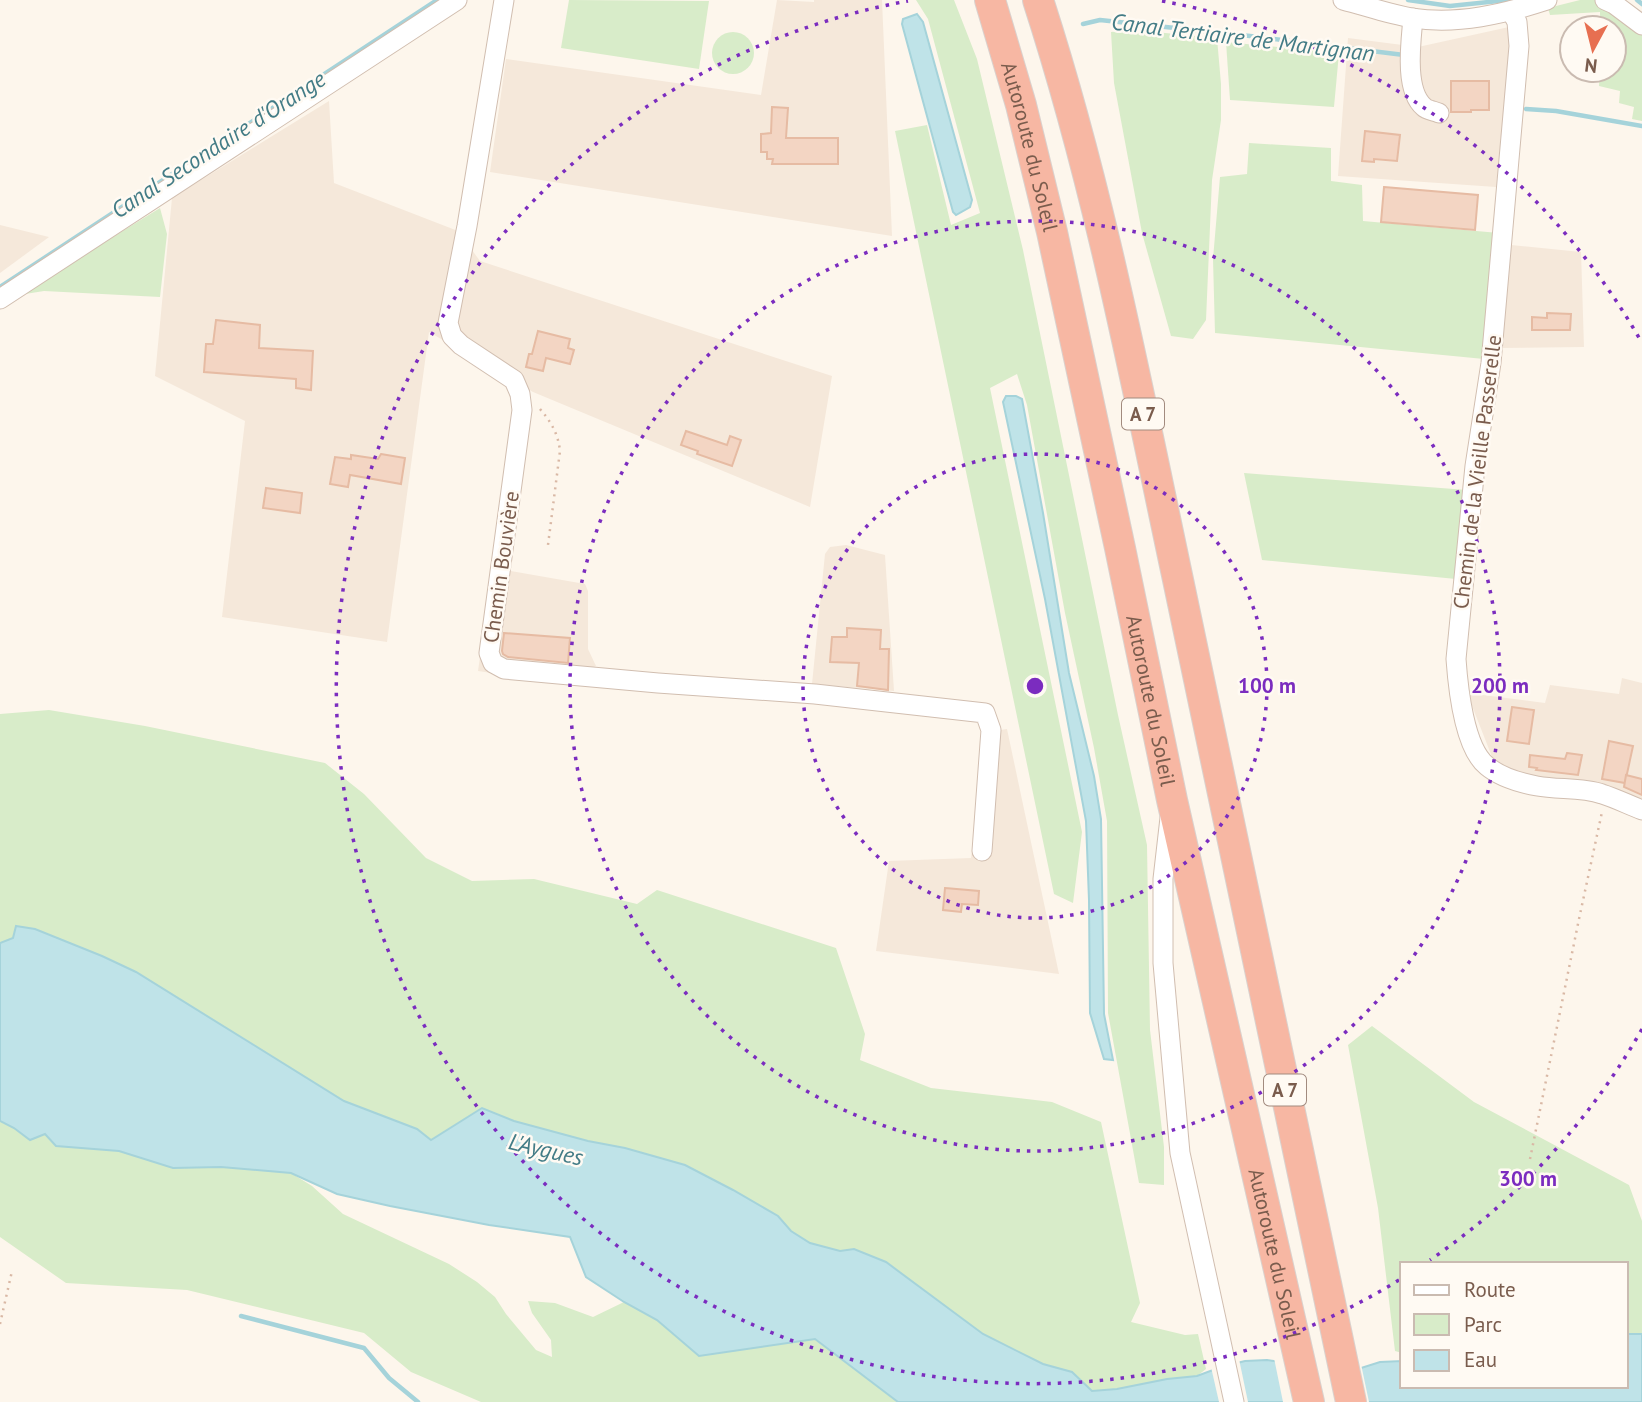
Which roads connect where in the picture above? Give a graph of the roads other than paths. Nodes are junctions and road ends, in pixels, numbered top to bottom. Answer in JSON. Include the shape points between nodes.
{"nodes":[{"id":1,"x":457,"y":0,"type":"edge"},
{"id":2,"x":504,"y":0,"type":"edge"},
{"id":3,"x":990,"y":0,"type":"edge"},
{"id":4,"x":1038,"y":0,"type":"edge"},
{"id":5,"x":1343,"y":0,"type":"edge"},
{"id":6,"x":1540,"y":1,"type":"edge"},
{"id":7,"x":1609,"y":1,"type":"edge"},
{"id":8,"x":1511,"y":11,"type":"junction"},
{"id":9,"x":1413,"y":18,"type":"junction"},
{"id":10,"x":1642,"y":25,"type":"edge"},
{"id":11,"x":1439,"y":113,"type":"dead end"},
{"id":12,"x":0,"y":299,"type":"edge"},
{"id":13,"x":1172,"y":800,"type":"junction"},
{"id":14,"x":1642,"y":810,"type":"edge"},
{"id":15,"x":982,"y":851,"type":"dead end"},
{"id":16,"x":1234,"y":1402,"type":"edge"},
{"id":17,"x":1309,"y":1402,"type":"edge"},
{"id":18,"x":1351,"y":1402,"type":"edge"}],
"edges":[{"from":1,"to":12,"type":"street"},
{"from":2,"to":15,"type":"street","name":"Chemin Bouvière","via":[[448,323],[461,345],[514,380],[520,394],[522,411],[489,653],[493,663],[504,669],[985,713],[991,730]]},
{"from":3,"to":13,"type":"highway","name":"Autoroute du Soleil","number":"A 7","via":[[1055,245]]},
{"from":4,"to":18,"type":"highway","name":"Autoroute du Soleil","number":"A 7","via":[[1086,166],[1124,325]]},
{"from":5,"to":9,"type":"street"},
{"from":6,"to":8,"type":"street"},
{"from":7,"to":10,"type":"street"},
{"from":8,"to":9,"type":"street","via":[[1461,19]]},
{"from":8,"to":14,"type":"street","name":"Chemin de la Vieille Passerelle","via":[[1519,46],[1491,363],[1475,466],[1456,659],[1459,691],[1465,722],[1486,765],[1537,786],[1600,793]]},
{"from":9,"to":11,"type":"street","via":[[1411,83],[1424,108]]},
{"from":13,"to":16,"type":"street","via":[[1163,879],[1163,963],[1180,1153]]},
{"from":13,"to":17,"type":"highway","name":"Autoroute du Soleil","number":"A 7"}]}
